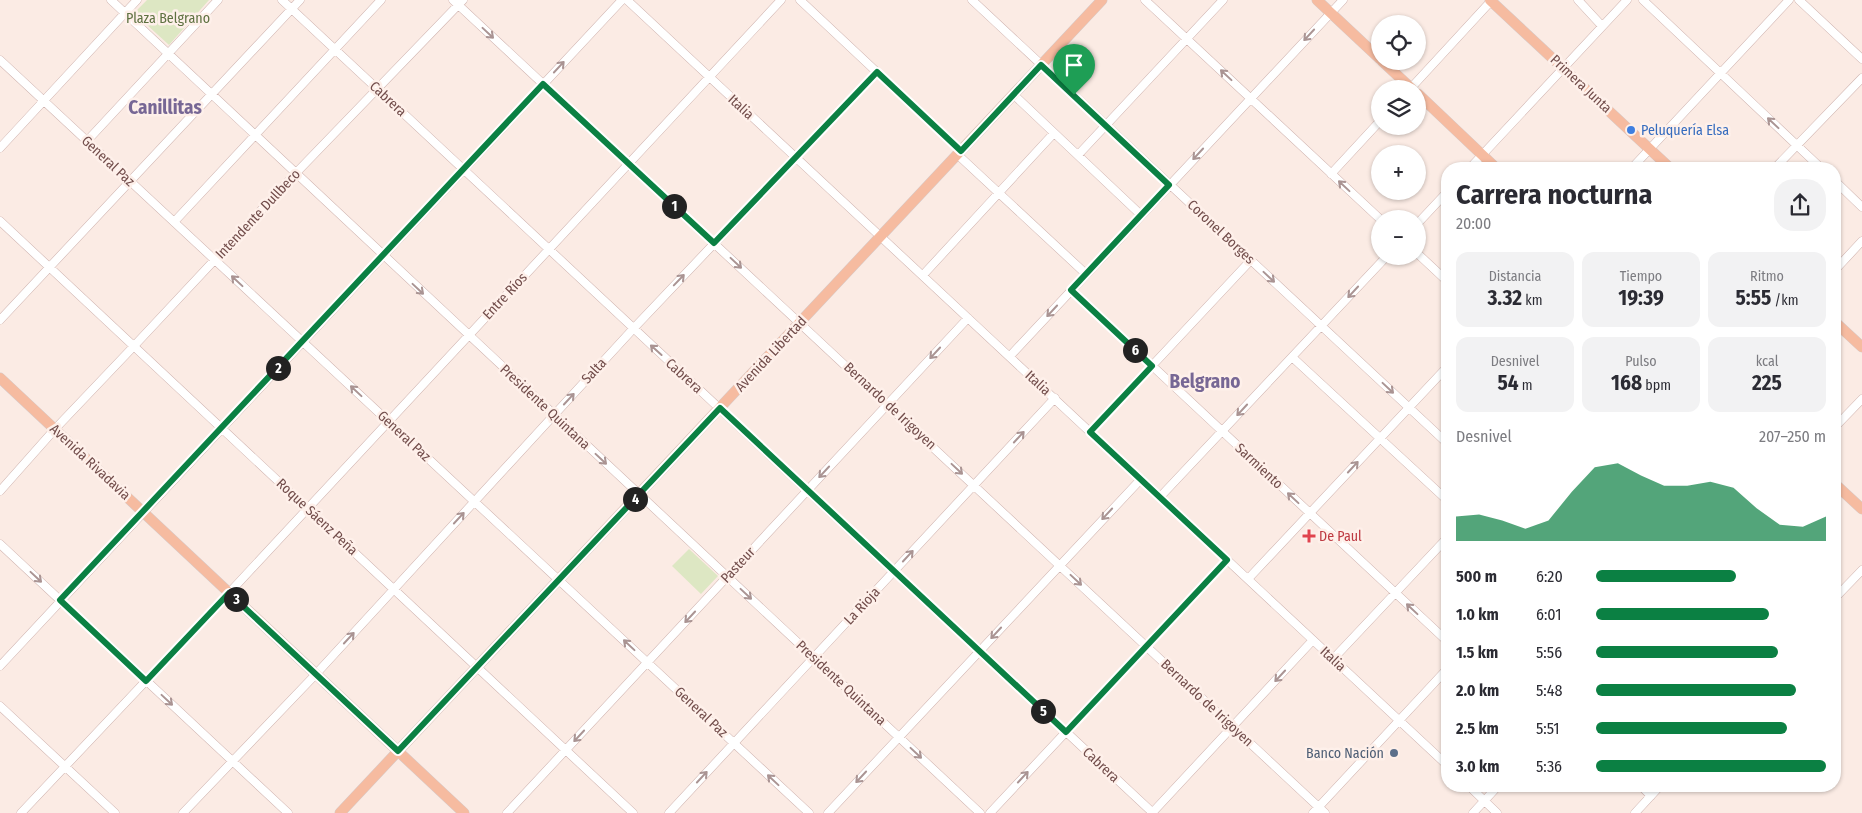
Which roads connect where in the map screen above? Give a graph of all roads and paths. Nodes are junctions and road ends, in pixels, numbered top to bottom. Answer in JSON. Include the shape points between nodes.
{"nodes":[{"id":1,"x":110,"y":0,"type":"edge"},
{"id":2,"x":137,"y":0,"type":"edge"},
{"id":3,"x":218,"y":0,"type":"edge"},
{"id":4,"x":282,"y":0,"type":"edge"},
{"id":5,"x":300,"y":0,"type":"edge"},
{"id":6,"x":381,"y":0,"type":"edge"},
{"id":7,"x":622,"y":0,"type":"edge"},
{"id":8,"x":627,"y":0,"type":"edge"},
{"id":9,"x":782,"y":0,"type":"edge"},
{"id":10,"x":800,"y":0,"type":"edge"},
{"id":11,"x":972,"y":0,"type":"edge"},
{"id":12,"x":1102,"y":0,"type":"edge"},
{"id":13,"x":1145,"y":0,"type":"edge"},
{"id":14,"x":1223,"y":0,"type":"edge"},
{"id":15,"x":1317,"y":0,"type":"edge"},
{"id":16,"x":1343,"y":0,"type":"edge"},
{"id":17,"x":1491,"y":0,"type":"edge"},
{"id":18,"x":1578,"y":0,"type":"edge"},
{"id":19,"x":1627,"y":0,"type":"edge"},
{"id":20,"x":1643,"y":0,"type":"edge"},
{"id":21,"x":1789,"y":0,"type":"edge"},
{"id":22,"x":1799,"y":0,"type":"edge"},
{"id":23,"x":458,"y":2,"type":"edge"},
{"id":24,"x":292,"y":9,"type":"junction"},
{"id":25,"x":1331,"y":13,"type":"junction"},
{"id":26,"x":125,"y":14,"type":"junction"},
{"id":27,"x":1602,"y":26,"type":"junction"},
{"id":28,"x":1187,"y":39,"type":"junction"},
{"id":29,"x":335,"y":49,"type":"junction"},
{"id":30,"x":1371,"y":51,"type":"edge"},
{"id":31,"x":168,"y":54,"type":"junction"},
{"id":32,"x":1862,"y":59,"type":"edge"},
{"id":33,"x":0,"y":60,"type":"edge"},
{"id":34,"x":1041,"y":65,"type":"junction"},
{"id":35,"x":1563,"y":68,"type":"junction"},
{"id":36,"x":1391,"y":70,"type":"edge"},
{"id":37,"x":877,"y":72,"type":"junction"},
{"id":38,"x":1721,"y":73,"type":"junction"},
{"id":39,"x":709,"y":78,"type":"junction"},
{"id":40,"x":1862,"y":78,"type":"edge"},
{"id":41,"x":1402,"y":80,"type":"edge"},
{"id":42,"x":1421,"y":80,"type":"edge"},
{"id":43,"x":543,"y":84,"type":"junction"},
{"id":44,"x":377,"y":89,"type":"junction"},
{"id":45,"x":211,"y":95,"type":"junction"},
{"id":46,"x":1014,"y":95,"type":"junction"},
{"id":47,"x":1250,"y":98,"type":"junction"},
{"id":48,"x":44,"y":101,"type":"junction"},
{"id":49,"x":1426,"y":103,"type":"edge"},
{"id":50,"x":1106,"y":126,"type":"junction"},
{"id":51,"x":1371,"y":131,"type":"edge"},
{"id":52,"x":1054,"y":133,"type":"junction"},
{"id":53,"x":254,"y":136,"type":"junction"},
{"id":54,"x":86,"y":141,"type":"junction"},
{"id":55,"x":1796,"y":145,"type":"junction"},
{"id":56,"x":0,"y":148,"type":"edge"},
{"id":57,"x":1650,"y":149,"type":"junction"},
{"id":58,"x":959,"y":153,"type":"junction"},
{"id":59,"x":1482,"y":154,"type":"junction"},
{"id":60,"x":1078,"y":155,"type":"junction"},
{"id":61,"x":796,"y":157,"type":"junction"},
{"id":62,"x":1475,"y":162,"type":"edge"},
{"id":63,"x":1490,"y":162,"type":"edge"},
{"id":64,"x":1638,"y":162,"type":"edge"},
{"id":65,"x":1664,"y":162,"type":"edge"},
{"id":66,"x":1780,"y":162,"type":"edge"},
{"id":67,"x":1814,"y":162,"type":"edge"},
{"id":68,"x":629,"y":164,"type":"junction"},
{"id":69,"x":463,"y":170,"type":"junction"},
{"id":70,"x":295,"y":174,"type":"junction"},
{"id":71,"x":1332,"y":174,"type":"junction"},
{"id":72,"x":130,"y":181,"type":"junction"},
{"id":73,"x":1169,"y":185,"type":"junction"},
{"id":74,"x":1841,"y":187,"type":"edge"},
{"id":75,"x":999,"y":193,"type":"junction"},
{"id":76,"x":1441,"y":198,"type":"edge"},
{"id":77,"x":1862,"y":207,"type":"edge"},
{"id":78,"x":1371,"y":211,"type":"edge"},
{"id":79,"x":1426,"y":214,"type":"edge"},
{"id":80,"x":1141,"y":215,"type":"junction"},
{"id":81,"x":0,"y":221,"type":"edge"},
{"id":82,"x":174,"y":222,"type":"junction"},
{"id":83,"x":881,"y":236,"type":"junction"},
{"id":84,"x":1862,"y":241,"type":"edge"},
{"id":85,"x":714,"y":243,"type":"junction"},
{"id":86,"x":549,"y":250,"type":"junction"},
{"id":87,"x":383,"y":256,"type":"junction"},
{"id":88,"x":215,"y":260,"type":"junction"},
{"id":89,"x":1251,"y":260,"type":"junction"},
{"id":90,"x":1426,"y":261,"type":"edge"},
{"id":91,"x":1841,"y":264,"type":"edge"},
{"id":92,"x":1379,"y":265,"type":"edge"},
{"id":93,"x":50,"y":267,"type":"junction"},
{"id":94,"x":1086,"y":274,"type":"junction"},
{"id":95,"x":923,"y":275,"type":"junction"},
{"id":96,"x":1441,"y":275,"type":"edge"},
{"id":97,"x":1071,"y":290,"type":"junction"},
{"id":98,"x":968,"y":318,"type":"junction"},
{"id":99,"x":0,"y":320,"type":"edge"},
{"id":100,"x":800,"y":323,"type":"junction"},
{"id":101,"x":1322,"y":326,"type":"junction"},
{"id":102,"x":633,"y":328,"type":"junction"},
{"id":103,"x":1841,"y":328,"type":"edge"},
{"id":104,"x":469,"y":336,"type":"junction"},
{"id":105,"x":302,"y":341,"type":"junction"},
{"id":106,"x":134,"y":346,"type":"junction"},
{"id":107,"x":1862,"y":347,"type":"edge"},
{"id":108,"x":1010,"y":356,"type":"junction"},
{"id":109,"x":1292,"y":357,"type":"junction"},
{"id":110,"x":1152,"y":366,"type":"junction"},
{"id":111,"x":1441,"y":373,"type":"edge"},
{"id":112,"x":0,"y":378,"type":"edge"},
{"id":113,"x":1055,"y":398,"type":"junction"},
{"id":114,"x":1862,"y":399,"type":"edge"},
{"id":115,"x":888,"y":404,"type":"junction"},
{"id":116,"x":1408,"y":407,"type":"junction"},
{"id":117,"x":720,"y":408,"type":"junction"},
{"id":118,"x":554,"y":415,"type":"junction"},
{"id":119,"x":1841,"y":421,"type":"edge"},
{"id":120,"x":388,"y":422,"type":"junction"},
{"id":121,"x":221,"y":428,"type":"junction"},
{"id":122,"x":55,"y":429,"type":"junction"},
{"id":123,"x":1090,"y":432,"type":"junction"},
{"id":124,"x":1222,"y":432,"type":"junction"},
{"id":125,"x":1380,"y":438,"type":"junction"},
{"id":126,"x":1441,"y":438,"type":"edge"},
{"id":127,"x":1140,"y":479,"type":"junction"},
{"id":128,"x":974,"y":485,"type":"junction"},
{"id":129,"x":808,"y":490,"type":"junction"},
{"id":130,"x":1841,"y":490,"type":"edge"},
{"id":131,"x":0,"y":491,"type":"edge"},
{"id":132,"x":639,"y":494,"type":"junction"},
{"id":133,"x":1441,"y":495,"type":"edge"},
{"id":134,"x":1160,"y":498,"type":"junction"},
{"id":135,"x":474,"y":501,"type":"junction"},
{"id":136,"x":308,"y":509,"type":"junction"},
{"id":137,"x":1862,"y":509,"type":"edge"},
{"id":138,"x":143,"y":512,"type":"junction"},
{"id":139,"x":1310,"y":514,"type":"junction"},
{"id":140,"x":0,"y":544,"type":"edge"},
{"id":141,"x":1441,"y":544,"type":"edge"},
{"id":142,"x":1227,"y":560,"type":"junction"},
{"id":143,"x":1060,"y":565,"type":"junction"},
{"id":144,"x":1862,"y":570,"type":"edge"},
{"id":145,"x":894,"y":571,"type":"junction"},
{"id":146,"x":727,"y":576,"type":"junction"},
{"id":147,"x":1248,"y":579,"type":"junction"},
{"id":148,"x":559,"y":580,"type":"junction"},
{"id":149,"x":394,"y":589,"type":"junction"},
{"id":150,"x":1841,"y":592,"type":"edge"},
{"id":151,"x":229,"y":593,"type":"junction"},
{"id":152,"x":1395,"y":593,"type":"junction"},
{"id":153,"x":60,"y":600,"type":"junction"},
{"id":154,"x":1441,"y":636,"type":"edge"},
{"id":155,"x":1313,"y":640,"type":"junction"},
{"id":156,"x":1147,"y":646,"type":"junction"},
{"id":157,"x":979,"y":651,"type":"junction"},
{"id":158,"x":814,"y":657,"type":"junction"},
{"id":159,"x":1333,"y":659,"type":"junction"},
{"id":160,"x":647,"y":662,"type":"junction"},
{"id":161,"x":0,"y":666,"type":"edge"},
{"id":162,"x":477,"y":667,"type":"junction"},
{"id":163,"x":316,"y":674,"type":"junction"},
{"id":164,"x":1441,"y":675,"type":"edge"},
{"id":165,"x":146,"y":681,"type":"junction"},
{"id":166,"x":0,"y":706,"type":"edge"},
{"id":167,"x":1399,"y":720,"type":"junction"},
{"id":168,"x":1233,"y":726,"type":"junction"},
{"id":169,"x":1066,"y":732,"type":"junction"},
{"id":170,"x":899,"y":737,"type":"junction"},
{"id":171,"x":734,"y":743,"type":"junction"},
{"id":172,"x":566,"y":750,"type":"junction"},
{"id":173,"x":398,"y":751,"type":"junction"},
{"id":174,"x":1441,"y":759,"type":"edge"},
{"id":175,"x":232,"y":762,"type":"junction"},
{"id":176,"x":65,"y":767,"type":"junction"},
{"id":177,"x":1475,"y":792,"type":"edge"},
{"id":178,"x":1492,"y":792,"type":"edge"},
{"id":179,"x":1647,"y":792,"type":"edge"},
{"id":180,"x":1655,"y":792,"type":"edge"},
{"id":181,"x":1651,"y":796,"type":"junction"},
{"id":182,"x":1484,"y":801,"type":"junction"},
{"id":183,"x":1319,"y":807,"type":"junction"},
{"id":184,"x":21,"y":813,"type":"edge"},
{"id":185,"x":115,"y":813,"type":"edge"},
{"id":186,"x":183,"y":813,"type":"edge"},
{"id":187,"x":288,"y":813,"type":"edge"},
{"id":188,"x":340,"y":813,"type":"edge"},
{"id":189,"x":464,"y":813,"type":"edge"},
{"id":190,"x":507,"y":813,"type":"edge"},
{"id":191,"x":633,"y":813,"type":"edge"},
{"id":192,"x":669,"y":813,"type":"edge"},
{"id":193,"x":809,"y":813,"type":"edge"},
{"id":194,"x":828,"y":813,"type":"edge"},
{"id":195,"x":980,"y":813,"type":"edge"},
{"id":196,"x":990,"y":813,"type":"edge"},
{"id":197,"x":1152,"y":813,"type":"edge"},
{"id":198,"x":1313,"y":813,"type":"edge"},
{"id":199,"x":1325,"y":813,"type":"edge"},
{"id":200,"x":1473,"y":813,"type":"edge"},
{"id":201,"x":1497,"y":813,"type":"edge"},
{"id":202,"x":1635,"y":813,"type":"edge"}],
"edges":[{"from":1,"to":26,"type":"street","name":"Presidente Quintana"},
{"from":2,"to":26,"type":"street"},
{"from":3,"to":31,"type":"street"},
{"from":4,"to":24,"type":"street","name":"Cabrera"},
{"from":5,"to":24,"type":"street"},
{"from":6,"to":29,"type":"street"},
{"from":43,"to":7,"type":"street","one_way":true},
{"from":8,"to":39,"type":"street","name":"Italia"},
{"from":9,"to":39,"type":"street","name":"Entre Ríos"},
{"from":10,"to":37,"type":"street"},
{"from":11,"to":34,"type":"street","name":"Coronel Borges"},
{"from":12,"to":34,"type":"main road","name":"Avenida Libertad"},
{"from":13,"to":28,"type":"street"},
{"from":14,"to":28,"type":"street"},
{"from":15,"to":25,"type":"main road"},
{"from":16,"to":25,"type":"street"},
{"from":17,"to":35,"type":"main road","name":"Primera Junta"},
{"from":17,"to":42,"type":"street"},
{"from":18,"to":27,"type":"street"},
{"from":19,"to":27,"type":"street"},
{"from":20,"to":38,"type":"street"},
{"from":21,"to":38,"type":"street"},
{"from":22,"to":32,"type":"street"},
{"from":23,"to":43,"type":"street","name":"Bernardo de Irigoyen","one_way":true},
{"from":23,"to":44,"type":"street","name":"Intendente Dullbeco"},
{"from":24,"to":29,"type":"street","name":"Cabrera"},
{"from":24,"to":45,"type":"street"},
{"from":25,"to":30,"type":"main road"},
{"from":25,"to":47,"type":"street","one_way":true},
{"from":26,"to":31,"type":"street","name":"Presidente Quintana"},
{"from":26,"to":48,"type":"street"},
{"from":27,"to":35,"type":"street"},
{"from":47,"to":28,"type":"street","one_way":true},
{"from":28,"to":50,"type":"street"},
{"from":29,"to":44,"type":"street","name":"Cabrera"},
{"from":29,"to":53,"type":"street"},
{"from":31,"to":45,"type":"street","name":"Presidente Quintana"},
{"from":31,"to":54,"type":"street"},
{"from":33,"to":48,"type":"street","name":"General Paz"},
{"from":34,"to":46,"type":"main road","name":"Avenida Libertad"},
{"from":34,"to":50,"type":"street","name":"Coronel Borges"},
{"from":35,"to":57,"type":"main road","name":"Primera Junta"},
{"from":35,"to":59,"type":"street"},
{"from":36,"to":41,"type":"main road"},
{"from":37,"to":58,"type":"street"},
{"from":37,"to":61,"type":"street","name":"Salta"},
{"from":55,"to":38,"type":"street","one_way":true},
{"from":38,"to":57,"type":"street"},
{"from":39,"to":61,"type":"street","name":"Italia"},
{"from":39,"to":68,"type":"street","name":"Entre Ríos"},
{"from":40,"to":55,"type":"street"},
{"from":43,"to":68,"type":"street","name":"Bernardo de Irigoyen"},
{"from":43,"to":69,"type":"street"},
{"from":44,"to":69,"type":"street","name":"Cabrera"},
{"from":44,"to":70,"type":"street","name":"Intendente Dullbeco"},
{"from":45,"to":53,"type":"street","name":"Presidente Quintana"},
{"from":45,"to":72,"type":"street"},
{"from":46,"to":52,"type":"street"},
{"from":46,"to":58,"type":"main road","name":"Avenida Libertad"},
{"from":47,"to":71,"type":"street"},
{"from":47,"to":73,"type":"street","one_way":true},
{"from":48,"to":54,"type":"street","name":"General Paz"},
{"from":48,"to":56,"type":"street"},
{"from":49,"to":59,"type":"main road"},
{"from":50,"to":60,"type":"street"},
{"from":50,"to":73,"type":"street","name":"Coronel Borges"},
{"from":51,"to":71,"type":"street"},
{"from":52,"to":60,"type":"street"},
{"from":52,"to":75,"type":"street"},
{"from":53,"to":70,"type":"street","name":"Presidente Quintana"},
{"from":53,"to":82,"type":"street"},
{"from":54,"to":72,"type":"street","name":"General Paz"},
{"from":55,"to":66,"type":"street"},
{"from":55,"to":67,"type":"street"},
{"from":57,"to":64,"type":"street"},
{"from":57,"to":65,"type":"main road","name":"Primera Junta"},
{"from":58,"to":75,"type":"street"},
{"from":58,"to":83,"type":"main road","name":"Avenida Libertad"},
{"from":59,"to":62,"type":"street"},
{"from":59,"to":63,"type":"main road"},
{"from":60,"to":80,"type":"street"},
{"from":61,"to":83,"type":"street","name":"Italia"},
{"from":61,"to":85,"type":"street","name":"Salta"},
{"from":68,"to":85,"type":"street","name":"Bernardo de Irigoyen"},
{"from":68,"to":86,"type":"street","name":"Entre Ríos"},
{"from":69,"to":86,"type":"street","name":"Cabrera"},
{"from":69,"to":87,"type":"street"},
{"from":70,"to":87,"type":"street","name":"Presidente Quintana"},
{"from":70,"to":88,"type":"street","name":"Intendente Dullbeco"},
{"from":78,"to":71,"type":"street","one_way":true},
{"from":72,"to":82,"type":"street","name":"General Paz"},
{"from":72,"to":93,"type":"street"},
{"from":73,"to":80,"type":"street"},
{"from":73,"to":89,"type":"street","name":"Coronel Borges"},
{"from":74,"to":77,"type":"street"},
{"from":75,"to":94,"type":"street"},
{"from":75,"to":95,"type":"street"},
{"from":76,"to":79,"type":"street"},
{"from":80,"to":94,"type":"street"},
{"from":81,"to":93,"type":"street","name":"Roque Sáenz Peña"},
{"from":82,"to":88,"type":"street","name":"General Paz"},
{"from":83,"to":95,"type":"street","name":"Italia"},
{"from":83,"to":100,"type":"main road","name":"Avenida Libertad"},
{"from":84,"to":91,"type":"street"},
{"from":85,"to":100,"type":"street","name":"Bernardo de Irigoyen","one_way":true},
{"from":102,"to":85,"type":"street","name":"Salta","one_way":true},
{"from":86,"to":102,"type":"street","name":"Cabrera"},
{"from":86,"to":104,"type":"street","name":"Entre Ríos"},
{"from":87,"to":104,"type":"street","name":"Presidente Quintana","one_way":true},
{"from":87,"to":105,"type":"street"},
{"from":105,"to":88,"type":"street","name":"General Paz","one_way":true},
{"from":88,"to":106,"type":"street","name":"Intendente Dullbeco"},
{"from":89,"to":101,"type":"street","name":"Coronel Borges","one_way":true},
{"from":89,"to":110,"type":"street"},
{"from":90,"to":96,"type":"street"},
{"from":92,"to":101,"type":"street","one_way":true},
{"from":93,"to":99,"type":"street"},
{"from":93,"to":106,"type":"street","name":"Roque Sáenz Peña"},
{"from":94,"to":97,"type":"street"},
{"from":95,"to":98,"type":"street","name":"Italia"},
{"from":97,"to":108,"type":"street","one_way":true},
{"from":97,"to":110,"type":"street","name":"Sarmiento"},
{"from":98,"to":108,"type":"street","name":"Italia"},
{"from":98,"to":115,"type":"street","name":"Pasteur","one_way":true},
{"from":100,"to":115,"type":"street","name":"Bernardo de Irigoyen"},
{"from":100,"to":117,"type":"main road","name":"Avenida Libertad"},
{"from":101,"to":109,"type":"street"},
{"from":101,"to":116,"type":"street","name":"Coronel Borges","one_way":true},
{"from":117,"to":102,"type":"street","name":"Cabrera","one_way":true},
{"from":118,"to":102,"type":"street","name":"Salta","one_way":true},
{"from":103,"to":107,"type":"main road"},
{"from":104,"to":118,"type":"street","name":"Presidente Quintana"},
{"from":104,"to":120,"type":"street","name":"Entre Ríos"},
{"from":120,"to":105,"type":"street","name":"General Paz","one_way":true},
{"from":105,"to":121,"type":"street"},
{"from":106,"to":121,"type":"street","name":"Roque Sáenz Peña"},
{"from":106,"to":122,"type":"street","name":"Intendente Dullbeco"},
{"from":108,"to":113,"type":"street","name":"Italia"},
{"from":109,"to":124,"type":"street","one_way":true},
{"from":109,"to":125,"type":"street"},
{"from":110,"to":123,"type":"street"},
{"from":110,"to":124,"type":"street","name":"Sarmiento"},
{"from":111,"to":116,"type":"street"},
{"from":112,"to":122,"type":"main road","name":"Avenida Rivadavia"},
{"from":113,"to":123,"type":"street","name":"Italia"},
{"from":128,"to":113,"type":"street","name":"La Rioja","one_way":true},
{"from":114,"to":119,"type":"street"},
{"from":115,"to":128,"type":"street","name":"Bernardo de Irigoyen","one_way":true},
{"from":115,"to":129,"type":"street","name":"Pasteur","one_way":true},
{"from":116,"to":125,"type":"street"},
{"from":116,"to":126,"type":"street","name":"Coronel Borges"},
{"from":117,"to":129,"type":"street","name":"Cabrera"},
{"from":117,"to":132,"type":"main road","name":"Avenida Libertad"},
{"from":118,"to":132,"type":"street","name":"Presidente Quintana","one_way":true},
{"from":118,"to":135,"type":"street","name":"Salta"},
{"from":120,"to":135,"type":"street","name":"General Paz"},
{"from":120,"to":136,"type":"street","name":"Entre Ríos"},
{"from":121,"to":136,"type":"street","name":"Roque Sáenz Peña"},
{"from":121,"to":138,"type":"street"},
{"from":122,"to":131,"type":"street","name":"Intendente Dullbeco"},
{"from":122,"to":138,"type":"main road","name":"Avenida Rivadavia"},
{"from":123,"to":127,"type":"street","name":"Italia"},
{"from":124,"to":134,"type":"street"},
{"from":139,"to":124,"type":"street","name":"Sarmiento","one_way":true},
{"from":125,"to":133,"type":"street"},
{"from":139,"to":125,"type":"street","one_way":true},
{"from":127,"to":134,"type":"street","name":"Italia"},
{"from":127,"to":143,"type":"street","one_way":true},
{"from":128,"to":143,"type":"street","name":"Bernardo de Irigoyen"},
{"from":145,"to":128,"type":"street","name":"La Rioja","one_way":true},
{"from":129,"to":145,"type":"street","name":"Cabrera"},
{"from":129,"to":146,"type":"street","name":"Pasteur"},
{"from":130,"to":137,"type":"main road"},
{"from":132,"to":146,"type":"street","name":"Presidente Quintana"},
{"from":132,"to":148,"type":"main road","name":"Avenida Libertad"},
{"from":134,"to":142,"type":"street","name":"Italia"},
{"from":135,"to":148,"type":"street","name":"General Paz"},
{"from":149,"to":135,"type":"street","name":"Salta","one_way":true},
{"from":136,"to":149,"type":"street","name":"Roque Sáenz Peña"},
{"from":136,"to":151,"type":"street","name":"Entre Ríos"},
{"from":138,"to":151,"type":"main road","name":"Avenida Rivadavia"},
{"from":138,"to":153,"type":"street"},
{"from":139,"to":147,"type":"street"},
{"from":139,"to":152,"type":"street","name":"Sarmiento"},
{"from":140,"to":153,"type":"street","one_way":true},
{"from":141,"to":152,"type":"street"},
{"from":142,"to":147,"type":"street","name":"Italia"},
{"from":142,"to":156,"type":"street"},
{"from":143,"to":156,"type":"street","name":"Bernardo de Irigoyen","one_way":true},
{"from":143,"to":157,"type":"street","one_way":true},
{"from":144,"to":150,"type":"street"},
{"from":145,"to":157,"type":"street","name":"Cabrera"},
{"from":145,"to":158,"type":"street","name":"La Rioja"},
{"from":146,"to":158,"type":"street","name":"Presidente Quintana","one_way":true},
{"from":146,"to":160,"type":"street","name":"Pasteur","one_way":true},
{"from":147,"to":155,"type":"street","name":"Italia"},
{"from":160,"to":148,"type":"street","name":"General Paz","one_way":true},
{"from":148,"to":162,"type":"main road","name":"Avenida Libertad"},
{"from":149,"to":162,"type":"street","name":"Roque Sáenz Peña"},
{"from":163,"to":149,"type":"street","name":"Salta","one_way":true},
{"from":151,"to":163,"type":"main road","name":"Avenida Rivadavia"},
{"from":151,"to":165,"type":"street","name":"Entre Ríos"},
{"from":154,"to":152,"type":"street","name":"Sarmiento","one_way":true},
{"from":152,"to":159,"type":"street"},
{"from":153,"to":161,"type":"street"},
{"from":153,"to":165,"type":"street"},
{"from":155,"to":159,"type":"street","name":"Italia"},
{"from":155,"to":168,"type":"street","one_way":true},
{"from":156,"to":168,"type":"street","name":"Bernardo de Irigoyen"},
{"from":156,"to":169,"type":"street"},
{"from":157,"to":169,"type":"street","name":"Cabrera"},
{"from":157,"to":170,"type":"street"},
{"from":158,"to":170,"type":"street","name":"Presidente Quintana"},
{"from":158,"to":171,"type":"street","name":"La Rioja"},
{"from":159,"to":167,"type":"street","name":"Italia"},
{"from":160,"to":171,"type":"street","name":"General Paz"},
{"from":160,"to":172,"type":"street","name":"Pasteur","one_way":true},
{"from":162,"to":172,"type":"street","name":"Roque Sáenz Peña"},
{"from":162,"to":173,"type":"main road","name":"Avenida Libertad"},
{"from":163,"to":173,"type":"main road","name":"Avenida Rivadavia"},
{"from":163,"to":175,"type":"street","name":"Salta"},
{"from":164,"to":167,"type":"street"},
{"from":165,"to":175,"type":"street","one_way":true},
{"from":165,"to":176,"type":"street","name":"Entre Ríos"},
{"from":166,"to":176,"type":"street"},
{"from":167,"to":174,"type":"street","name":"Italia"},
{"from":167,"to":183,"type":"street"},
{"from":168,"to":183,"type":"street","name":"Bernardo de Irigoyen"},
{"from":168,"to":197,"type":"street"},
{"from":196,"to":169,"type":"street","one_way":true},
{"from":169,"to":197,"type":"street","name":"Cabrera"},
{"from":170,"to":194,"type":"street","one_way":true},
{"from":170,"to":195,"type":"street","name":"Presidente Quintana","one_way":true},
{"from":192,"to":171,"type":"street","name":"La Rioja","one_way":true},
{"from":193,"to":171,"type":"street","name":"General Paz","one_way":true},
{"from":172,"to":190,"type":"street","name":"Pasteur"},
{"from":172,"to":191,"type":"street","name":"Roque Sáenz Peña"},
{"from":173,"to":188,"type":"main road","name":"Avenida Libertad"},
{"from":173,"to":189,"type":"main road","name":"Avenida Rivadavia"},
{"from":175,"to":186,"type":"street","name":"Salta"},
{"from":175,"to":187,"type":"street"},
{"from":176,"to":184,"type":"street","name":"Entre Ríos"},
{"from":176,"to":185,"type":"street"},
{"from":177,"to":182,"type":"street"},
{"from":178,"to":182,"type":"street"},
{"from":179,"to":181,"type":"street"},
{"from":180,"to":181,"type":"street"},
{"from":181,"to":202,"type":"street"},
{"from":182,"to":200,"type":"street"},
{"from":182,"to":201,"type":"street"},
{"from":183,"to":198,"type":"street"},
{"from":183,"to":199,"type":"street","name":"Bernardo de Irigoyen"}]}
